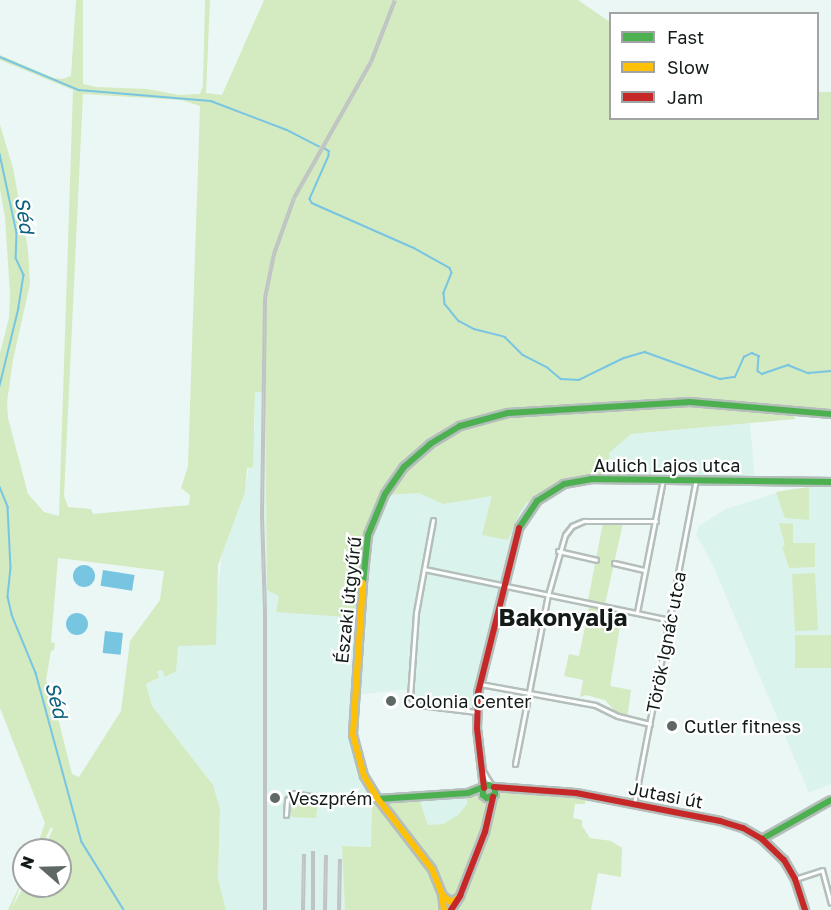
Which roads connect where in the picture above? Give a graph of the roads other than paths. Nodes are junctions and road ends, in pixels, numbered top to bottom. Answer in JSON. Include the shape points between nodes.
{"nodes":[{"id":1,"x":831,"y":414,"type":"edge"},
{"id":2,"x":696,"y":480,"type":"junction"},
{"id":3,"x":831,"y":482,"type":"edge"},
{"id":4,"x":662,"y":484,"type":"dead end"},
{"id":5,"x":433,"y":520,"type":"dead end"},
{"id":6,"x":656,"y":521,"type":"junction"},
{"id":7,"x":558,"y":551,"type":"junction"},
{"id":8,"x":596,"y":560,"type":"dead end"},
{"id":9,"x":614,"y":564,"type":"dead end"},
{"id":10,"x":424,"y":569,"type":"junction"},
{"id":11,"x":646,"y":570,"type":"junction"},
{"id":12,"x":503,"y":587,"type":"junction"},
{"id":13,"x":548,"y":595,"type":"junction"},
{"id":14,"x":637,"y":613,"type":"junction"},
{"id":15,"x":670,"y":620,"type":"junction"},
{"id":16,"x":480,"y":684,"type":"junction"},
{"id":17,"x":529,"y":691,"type":"junction"},
{"id":18,"x":477,"y":712,"type":"junction"},
{"id":19,"x":650,"y":724,"type":"junction"},
{"id":20,"x":515,"y":764,"type":"dead end"},
{"id":21,"x":488,"y":791,"type":"junction"},
{"id":22,"x":378,"y":799,"type":"junction"},
{"id":23,"x":830,"y":803,"type":"edge"},
{"id":24,"x":634,"y":804,"type":"junction"},
{"id":25,"x":286,"y":815,"type":"dead end"},
{"id":26,"x":762,"y":839,"type":"junction"},
{"id":27,"x":795,"y":879,"type":"junction"},
{"id":28,"x":442,"y":894,"type":"junction"},
{"id":29,"x":460,"y":896,"type":"junction"},
{"id":30,"x":831,"y":903,"type":"edge"},
{"id":31,"x":444,"y":910,"type":"edge"},
{"id":32,"x":451,"y":910,"type":"edge"},
{"id":33,"x":805,"y":910,"type":"edge"}],
"edges":[{"from":1,"to":22,"type":"street","name":"Északi útgyűrű","via":[[690,402],[508,413],[460,426],[416,455],[393,481],[378,508],[368,535],[363,570],[353,735],[360,767]]},
{"from":2,"to":3,"type":"street","name":"Aulich Lajos utca"},
{"from":2,"to":12,"type":"street","name":"Aulich Lajos utca","via":[[591,479],[550,491],[531,507],[519,528]]},
{"from":2,"to":15,"type":"street","name":"Török Ignác utca"},
{"from":4,"to":6,"type":"street"},
{"from":5,"to":10,"type":"street"},
{"from":6,"to":7,"type":"street","via":[[584,521],[567,531]]},
{"from":6,"to":11,"type":"street"},
{"from":7,"to":8,"type":"street"},
{"from":7,"to":13,"type":"street"},
{"from":9,"to":11,"type":"street"},
{"from":10,"to":12,"type":"street"},
{"from":10,"to":18,"type":"street","via":[[416,613],[410,697],[419,705]]},
{"from":11,"to":14,"type":"street"},
{"from":12,"to":13,"type":"street"},
{"from":12,"to":16,"type":"street","name":"Aulich Lajos utca"},
{"from":13,"to":14,"type":"street"},
{"from":13,"to":17,"type":"street"},
{"from":14,"to":15,"type":"street"},
{"from":15,"to":19,"type":"street","name":"Török Ignác utca"},
{"from":16,"to":17,"type":"street"},
{"from":16,"to":18,"type":"street","name":"Aulich Lajos utca"},
{"from":17,"to":19,"type":"street","via":[[595,705]]},
{"from":17,"to":20,"type":"street"},
{"from":18,"to":21,"type":"street","name":"Aulich Lajos utca"},
{"from":19,"to":24,"type":"street","name":"Török Ignác utca"},
{"from":21,"to":22,"type":"street","name":"Jutasi út"},
{"from":21,"to":24,"type":"street","name":"Jutasi út","via":[[558,790]]},
{"from":21,"to":29,"type":"street","name":"Aulich Lajos utca","via":[[490,812]]},
{"from":22,"to":25,"type":"street","name":"Jutasi út","via":[[338,801],[296,793],[288,797]]},
{"from":22,"to":28,"type":"street","name":"Északi útgyűrű","via":[[432,869]]},
{"from":23,"to":26,"type":"street"},
{"from":24,"to":26,"type":"street","name":"Jutasi út","via":[[720,821]]},
{"from":26,"to":27,"type":"street","name":"Jutasi út","via":[[784,860]]},
{"from":27,"to":30,"type":"street","via":[[822,870]]},
{"from":27,"to":33,"type":"street","name":"Jutasi út"},
{"from":28,"to":29,"type":"street","via":[[451,902]]},
{"from":28,"to":31,"type":"street","name":"Északi útgyűrű"},
{"from":29,"to":32,"type":"street"}]}
